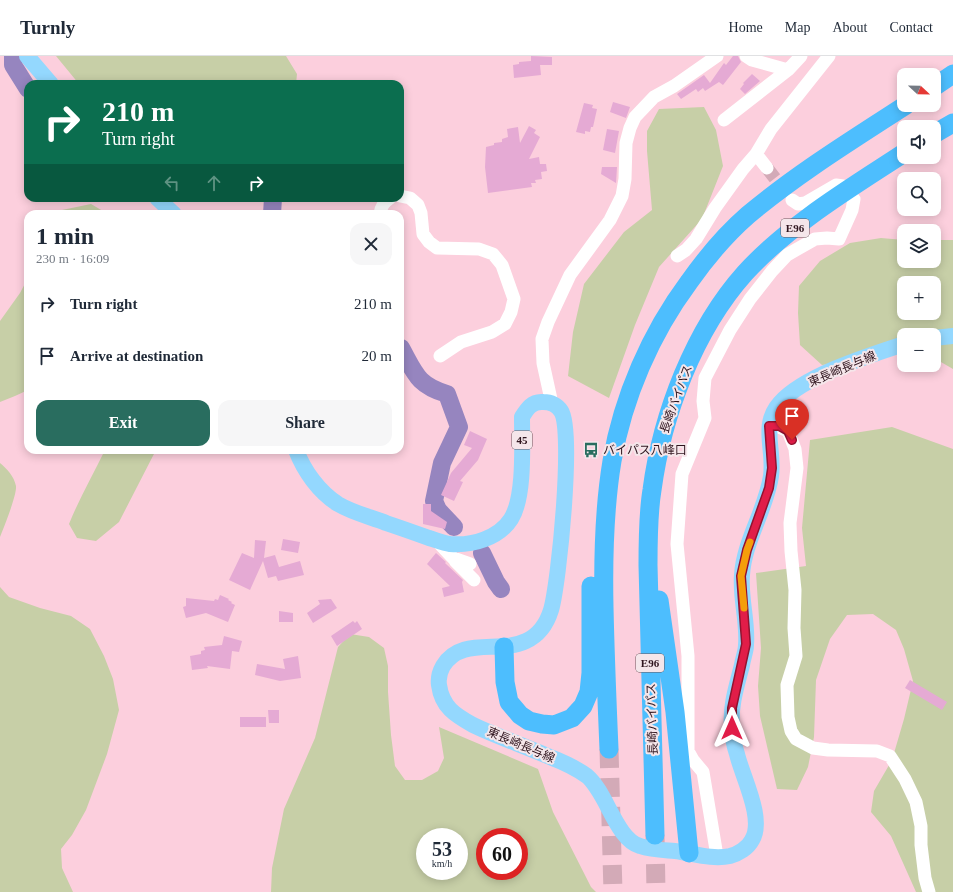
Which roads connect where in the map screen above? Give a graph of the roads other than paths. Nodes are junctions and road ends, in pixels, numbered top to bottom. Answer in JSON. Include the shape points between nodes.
{"nodes":[{"id":1,"x":27,"y":56,"type":"edge"},
{"id":2,"x":746,"y":56,"type":"edge"},
{"id":3,"x":801,"y":56,"type":"edge"},
{"id":4,"x":829,"y":56,"type":"edge"},
{"id":5,"x":711,"y":58,"type":"edge"},
{"id":6,"x":788,"y":70,"type":"junction"},
{"id":7,"x":953,"y":74,"type":"edge"},
{"id":8,"x":48,"y":80,"type":"edge"},
{"id":9,"x":941,"y":82,"type":"edge"},
{"id":10,"x":897,"y":111,"type":"edge"},
{"id":11,"x":724,"y":120,"type":"dead end"},
{"id":12,"x":953,"y":123,"type":"edge"},
{"id":13,"x":941,"y":130,"type":"edge"},
{"id":14,"x":756,"y":154,"type":"junction"},
{"id":15,"x":897,"y":158,"type":"edge"},
{"id":16,"x":767,"y":168,"type":"tunnel mouth"},
{"id":17,"x":843,"y":186,"type":"dead end"},
{"id":18,"x":404,"y":197,"type":"edge"},
{"id":19,"x":853,"y":198,"type":"dead end"},
{"id":20,"x":792,"y":200,"type":"dead end"},
{"id":21,"x":161,"y":202,"type":"edge"},
{"id":22,"x":170,"y":210,"type":"edge"},
{"id":23,"x":677,"y":256,"type":"dead end"},
{"id":24,"x":704,"y":261,"type":"junction"},
{"id":25,"x":953,"y":336,"type":"edge"},
{"id":26,"x":941,"y":337,"type":"edge"},
{"id":27,"x":897,"y":347,"type":"edge"},
{"id":28,"x":440,"y":356,"type":"dead end"},
{"id":29,"x":552,"y":404,"type":"junction"},
{"id":30,"x":769,"y":426,"type":"junction"},
{"id":31,"x":298,"y":454,"type":"edge"},
{"id":32,"x":648,"y":538,"type":"junction"},
{"id":33,"x":436,"y":540,"type":"junction"},
{"id":34,"x":593,"y":555,"type":"junction"},
{"id":35,"x":452,"y":558,"type":"junction"},
{"id":36,"x":470,"y":564,"type":"dead end"},
{"id":37,"x":474,"y":580,"type":"dead end"},
{"id":38,"x":605,"y":637,"type":"junction"},
{"id":39,"x":504,"y":647,"type":"junction"},
{"id":40,"x":609,"y":749,"type":"tunnel mouth"},
{"id":41,"x":655,"y":835,"type":"tunnel mouth"},
{"id":42,"x":689,"y":853,"type":"junction"},
{"id":43,"x":717,"y":856,"type":"junction"},
{"id":44,"x":929,"y":892,"type":"edge"}],
"edges":[{"from":1,"to":8,"type":"main road"},
{"from":2,"to":6,"type":"street"},
{"from":3,"to":6,"type":"street"},
{"from":4,"to":14,"type":"street","via":[[770,129]]},
{"from":5,"to":29,"type":"street","via":[[674,86],[654,97],[630,128],[626,142],[622,196],[610,220],[570,275],[542,340],[543,363]]},
{"from":6,"to":11,"type":"street"},
{"from":7,"to":9,"type":"highway"},
{"from":10,"to":24,"type":"highway","via":[[813,165],[747,216]]},
{"from":12,"to":13,"type":"highway"},
{"from":14,"to":16,"type":"street"},
{"from":14,"to":23,"type":"street","via":[[715,208],[696,239]]},
{"from":15,"to":32,"type":"highway","name":"長崎バイパス","number":"E96","via":[[800,224],[745,274],[722,303],[704,332],[673,401],[660,443]]},
{"from":17,"to":20,"type":"street","via":[[836,185],[805,204],[798,204]]},
{"from":18,"to":28,"type":"street","via":[[418,204],[423,234],[428,242],[437,248],[479,249],[493,254],[502,265],[514,299],[505,324],[492,332],[461,342]]},
{"from":19,"to":43,"type":"street","via":[[852,210],[839,239],[815,239],[787,255],[750,299],[734,324],[705,378],[705,418],[682,474],[677,544],[688,656],[688,751],[703,772]]},
{"from":21,"to":22,"type":"main road"},
{"from":24,"to":34,"type":"highway","via":[[667,297],[639,345],[623,384],[601,459],[595,500]]},
{"from":24,"to":38,"type":"highway","via":[[663,320],[633,385],[621,421],[612,459],[604,534]]},
{"from":25,"to":26,"type":"main road"},
{"from":27,"to":30,"type":"main road","name":"東長崎長与線","via":[[832,370],[791,391],[776,406]]},
{"from":29,"to":33,"type":"main road","number":"45","via":[[536,402],[527,408],[522,417],[520,494],[511,519],[502,529],[478,542],[449,544]]},
{"from":29,"to":39,"type":"main road","name":"東長崎長与線","via":[[558,407],[566,423],[566,447],[559,567],[552,609],[537,634],[517,645]]},
{"from":30,"to":43,"type":"main road","name":"東長崎長与線","via":[[772,468],[769,488],[747,550],[741,576],[746,644],[732,708],[732,728],[737,754],[755,813],[756,830],[752,841],[744,849],[731,856]]},
{"from":30,"to":44,"type":"street","via":[[779,426],[788,431],[795,449],[797,468],[790,523],[796,656],[787,685],[791,731],[796,739],[813,748],[877,751],[890,756],[916,802]]},
{"from":31,"to":33,"type":"main road","number":"45","via":[[316,484],[338,504]]},
{"from":32,"to":41,"type":"highway","name":"長崎バイパス","number":"E96"},
{"from":32,"to":42,"type":"highway","via":[[653,556],[675,712]]},
{"from":33,"to":35,"type":"street"},
{"from":34,"to":38,"type":"highway"},
{"from":34,"to":39,"type":"highway","via":[[592,673],[589,692],[583,706],[572,718],[554,724],[542,724],[529,721],[520,715],[509,702],[505,682]]},
{"from":35,"to":36,"type":"street"},
{"from":35,"to":37,"type":"street"},
{"from":38,"to":40,"type":"highway"},
{"from":39,"to":42,"type":"main road","name":"東長崎長与線","via":[[469,648],[455,654],[444,663],[438,678],[440,694],[448,709],[464,720],[568,765],[588,777],[602,794],[622,832],[635,845]]},
{"from":42,"to":43,"type":"main road","name":"東長崎長与線"}]}
